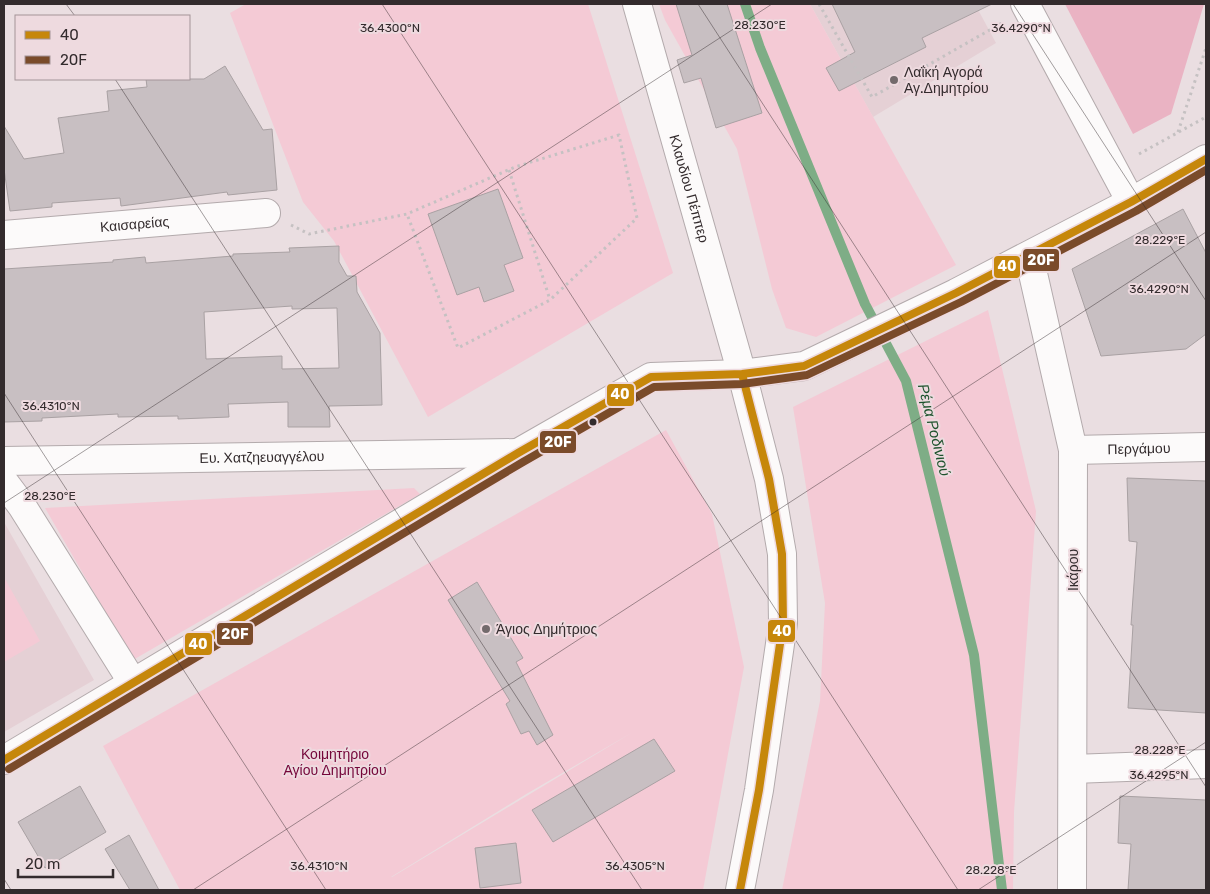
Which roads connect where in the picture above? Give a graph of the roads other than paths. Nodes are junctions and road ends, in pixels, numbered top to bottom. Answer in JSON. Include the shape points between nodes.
{"nodes":[{"id":1,"x":637,"y":4,"type":"edge"},
{"id":2,"x":1027,"y":6,"type":"edge"},
{"id":3,"x":1206,"y":160,"type":"edge"},
{"id":4,"x":1131,"y":202,"type":"junction"},
{"id":5,"x":266,"y":213,"type":"road end"},
{"id":6,"x":4,"y":235,"type":"edge"},
{"id":7,"x":1029,"y":256,"type":"junction"},
{"id":8,"x":742,"y":374,"type":"junction"},
{"id":9,"x":1206,"y":447,"type":"edge"},
{"id":10,"x":1073,"y":450,"type":"junction"},
{"id":11,"x":518,"y":453,"type":"junction"},
{"id":12,"x":4,"y":462,"type":"edge"},
{"id":13,"x":4,"y":482,"type":"edge"},
{"id":14,"x":133,"y":683,"type":"junction"},
{"id":15,"x":4,"y":760,"type":"edge"},
{"id":16,"x":1206,"y":764,"type":"edge"},
{"id":17,"x":1073,"y":769,"type":"junction"},
{"id":18,"x":740,"y":890,"type":"edge"},
{"id":19,"x":1072,"y":890,"type":"edge"}],
"edges":[{"from":1,"to":8,"type":"street","name":"Κλαυδίου Πέππερ"},
{"from":2,"to":4,"type":"street"},
{"from":3,"to":4,"type":"street"},
{"from":4,"to":7,"type":"street"},
{"from":5,"to":6,"type":"street","name":"Καισαρείας"},
{"from":7,"to":8,"type":"street","via":[[804,366]]},
{"from":7,"to":10,"type":"street","name":"Ικάρου"},
{"from":8,"to":11,"type":"street","via":[[651,376]]},
{"from":8,"to":18,"type":"street","name":"Κλαυδίου Πέππερ","via":[[769,479],[782,554],[783,624],[759,790]]},
{"from":9,"to":10,"type":"street","name":"Περγάμου"},
{"from":10,"to":17,"type":"street","name":"Ικάρου"},
{"from":11,"to":12,"type":"street","name":"Ευ. Χατζηευαγγέλου"},
{"from":11,"to":14,"type":"street"},
{"from":13,"to":14,"type":"street"},
{"from":14,"to":15,"type":"street"},
{"from":16,"to":17,"type":"street"},
{"from":17,"to":19,"type":"street","name":"Ικάρου"}]}
